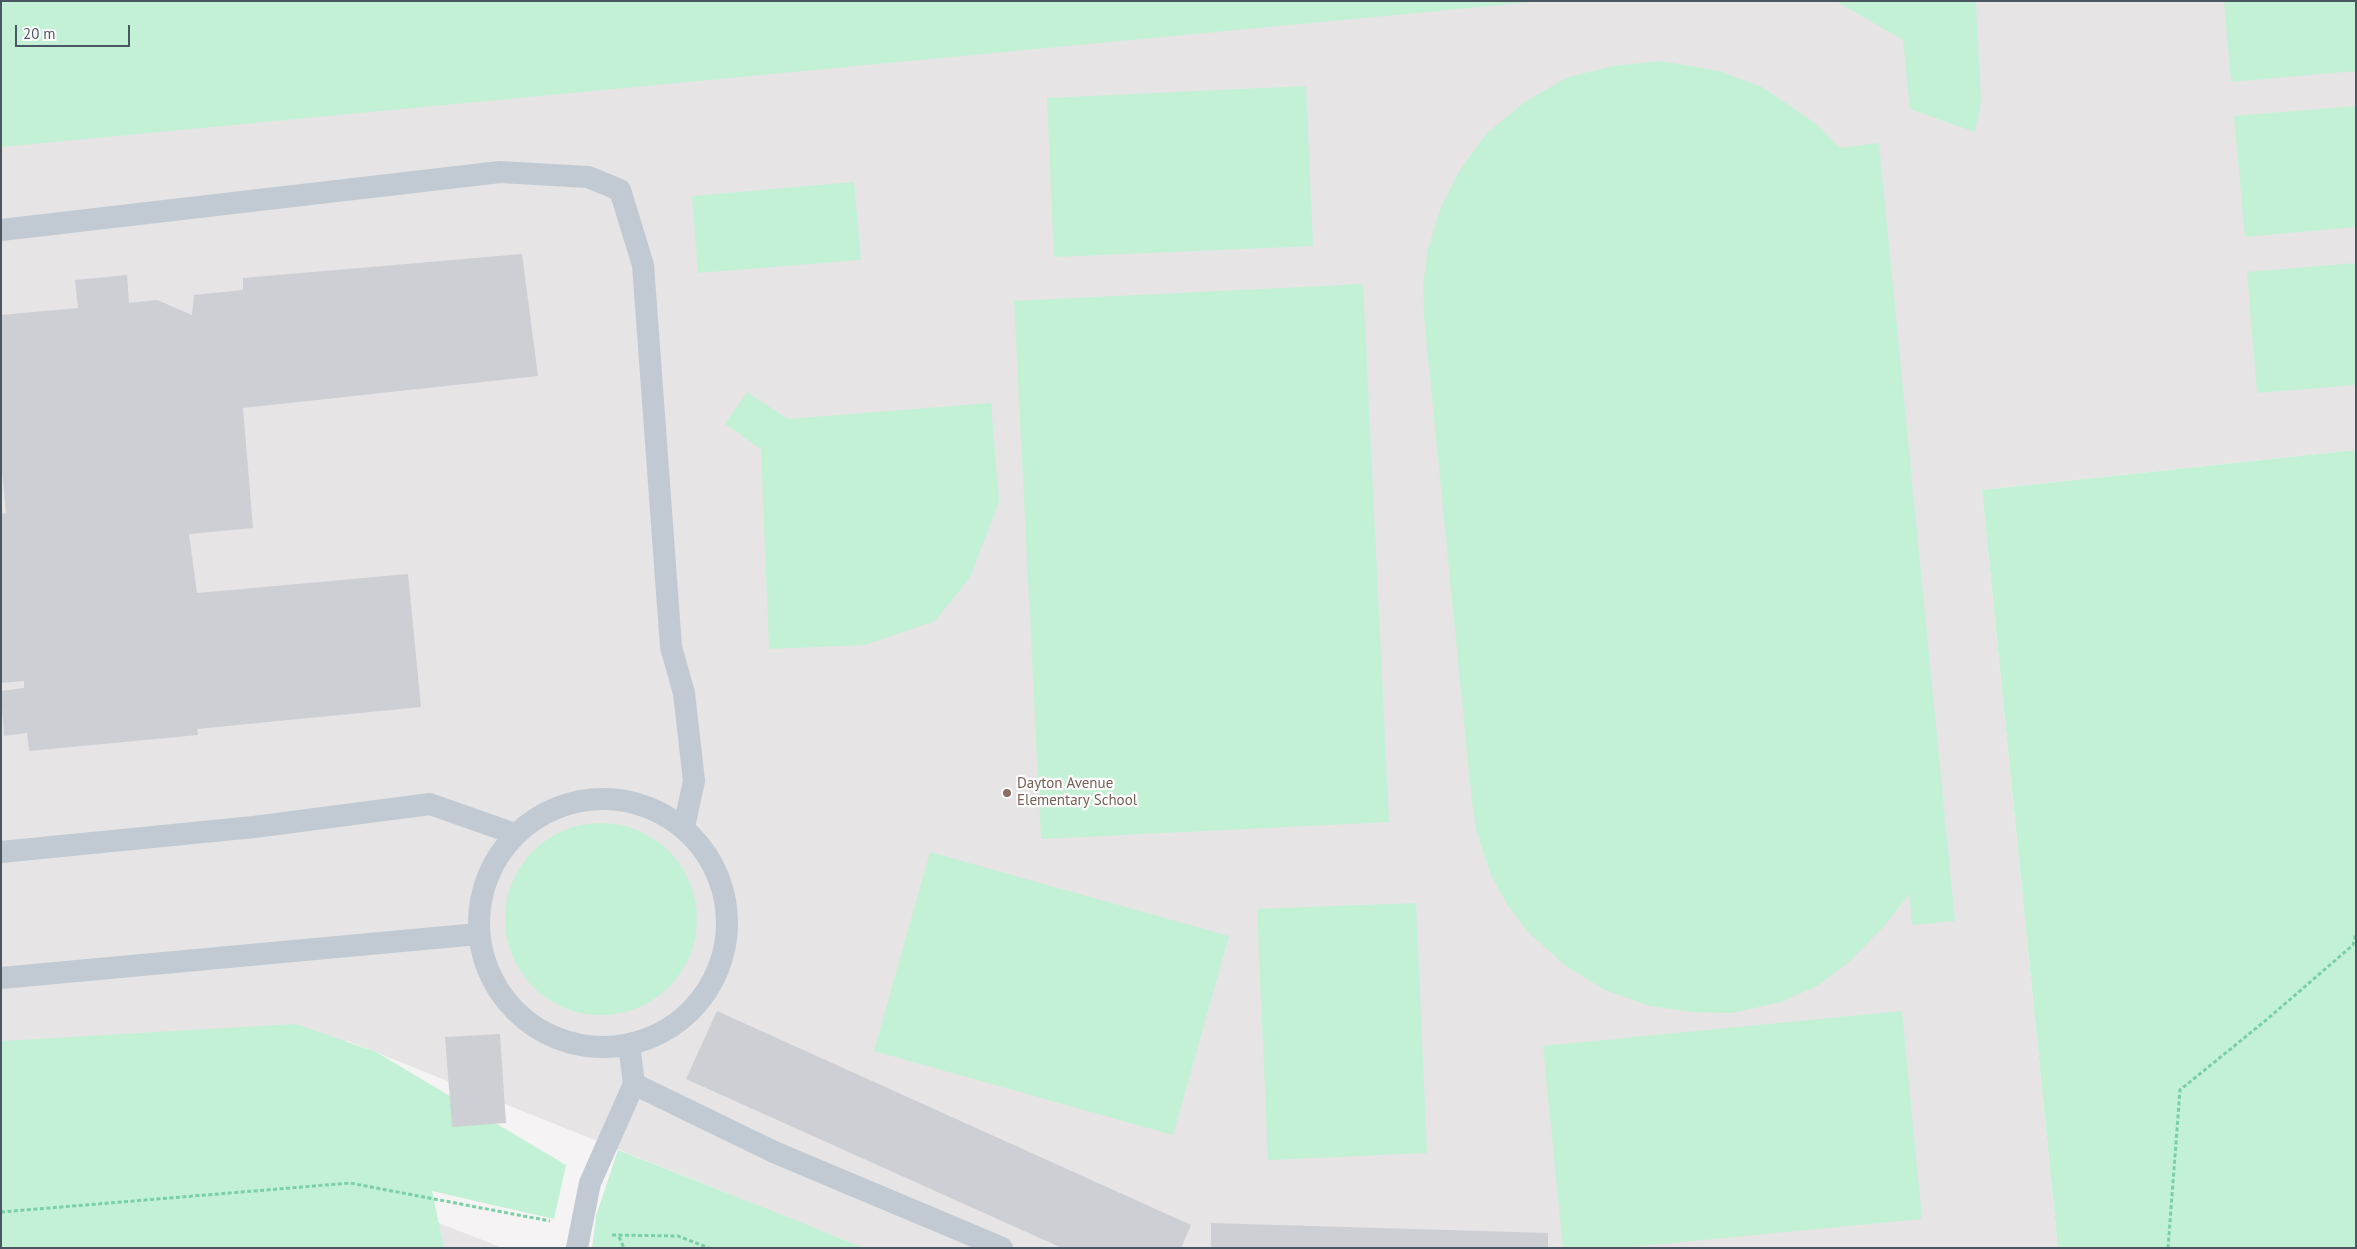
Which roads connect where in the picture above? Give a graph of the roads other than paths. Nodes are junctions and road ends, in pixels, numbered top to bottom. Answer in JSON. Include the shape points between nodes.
{"nodes":[{"id":1,"x":1,"y":230,"type":"edge"},
{"id":2,"x":684,"y":827,"type":"junction"},
{"id":3,"x":515,"y":834,"type":"junction"},
{"id":4,"x":1,"y":852,"type":"edge"},
{"id":5,"x":478,"y":934,"type":"junction"},
{"id":6,"x":1,"y":978,"type":"edge"},
{"id":7,"x":629,"y":1045,"type":"junction"},
{"id":8,"x":634,"y":1084,"type":"junction"},
{"id":9,"x":580,"y":1238,"type":"edge"},
{"id":10,"x":1002,"y":1248,"type":"edge"}],
"edges":[{"from":1,"to":2,"type":"lane","via":[[500,172],[588,177],[620,190],[643,265],[671,648],[684,693],[694,781]]},
{"from":2,"to":3,"type":"lane","via":[[644,804],[598,798],[553,808]]},
{"from":2,"to":7,"type":"lane","via":[[710,857],[725,894],[728,934],[718,972],[697,1006],[666,1030]]},
{"from":3,"to":4,"type":"lane","via":[[430,804],[254,827]]},
{"from":3,"to":5,"type":"lane","via":[[485,880]]},
{"from":5,"to":6,"type":"lane"},
{"from":5,"to":7,"type":"lane","via":[[486,968],[504,999],[529,1023],[559,1039],[594,1047]]},
{"from":7,"to":8,"type":"lane"},
{"from":8,"to":9,"type":"lane","via":[[590,1182]]},
{"from":8,"to":10,"type":"lane","via":[[774,1152]]}]}
